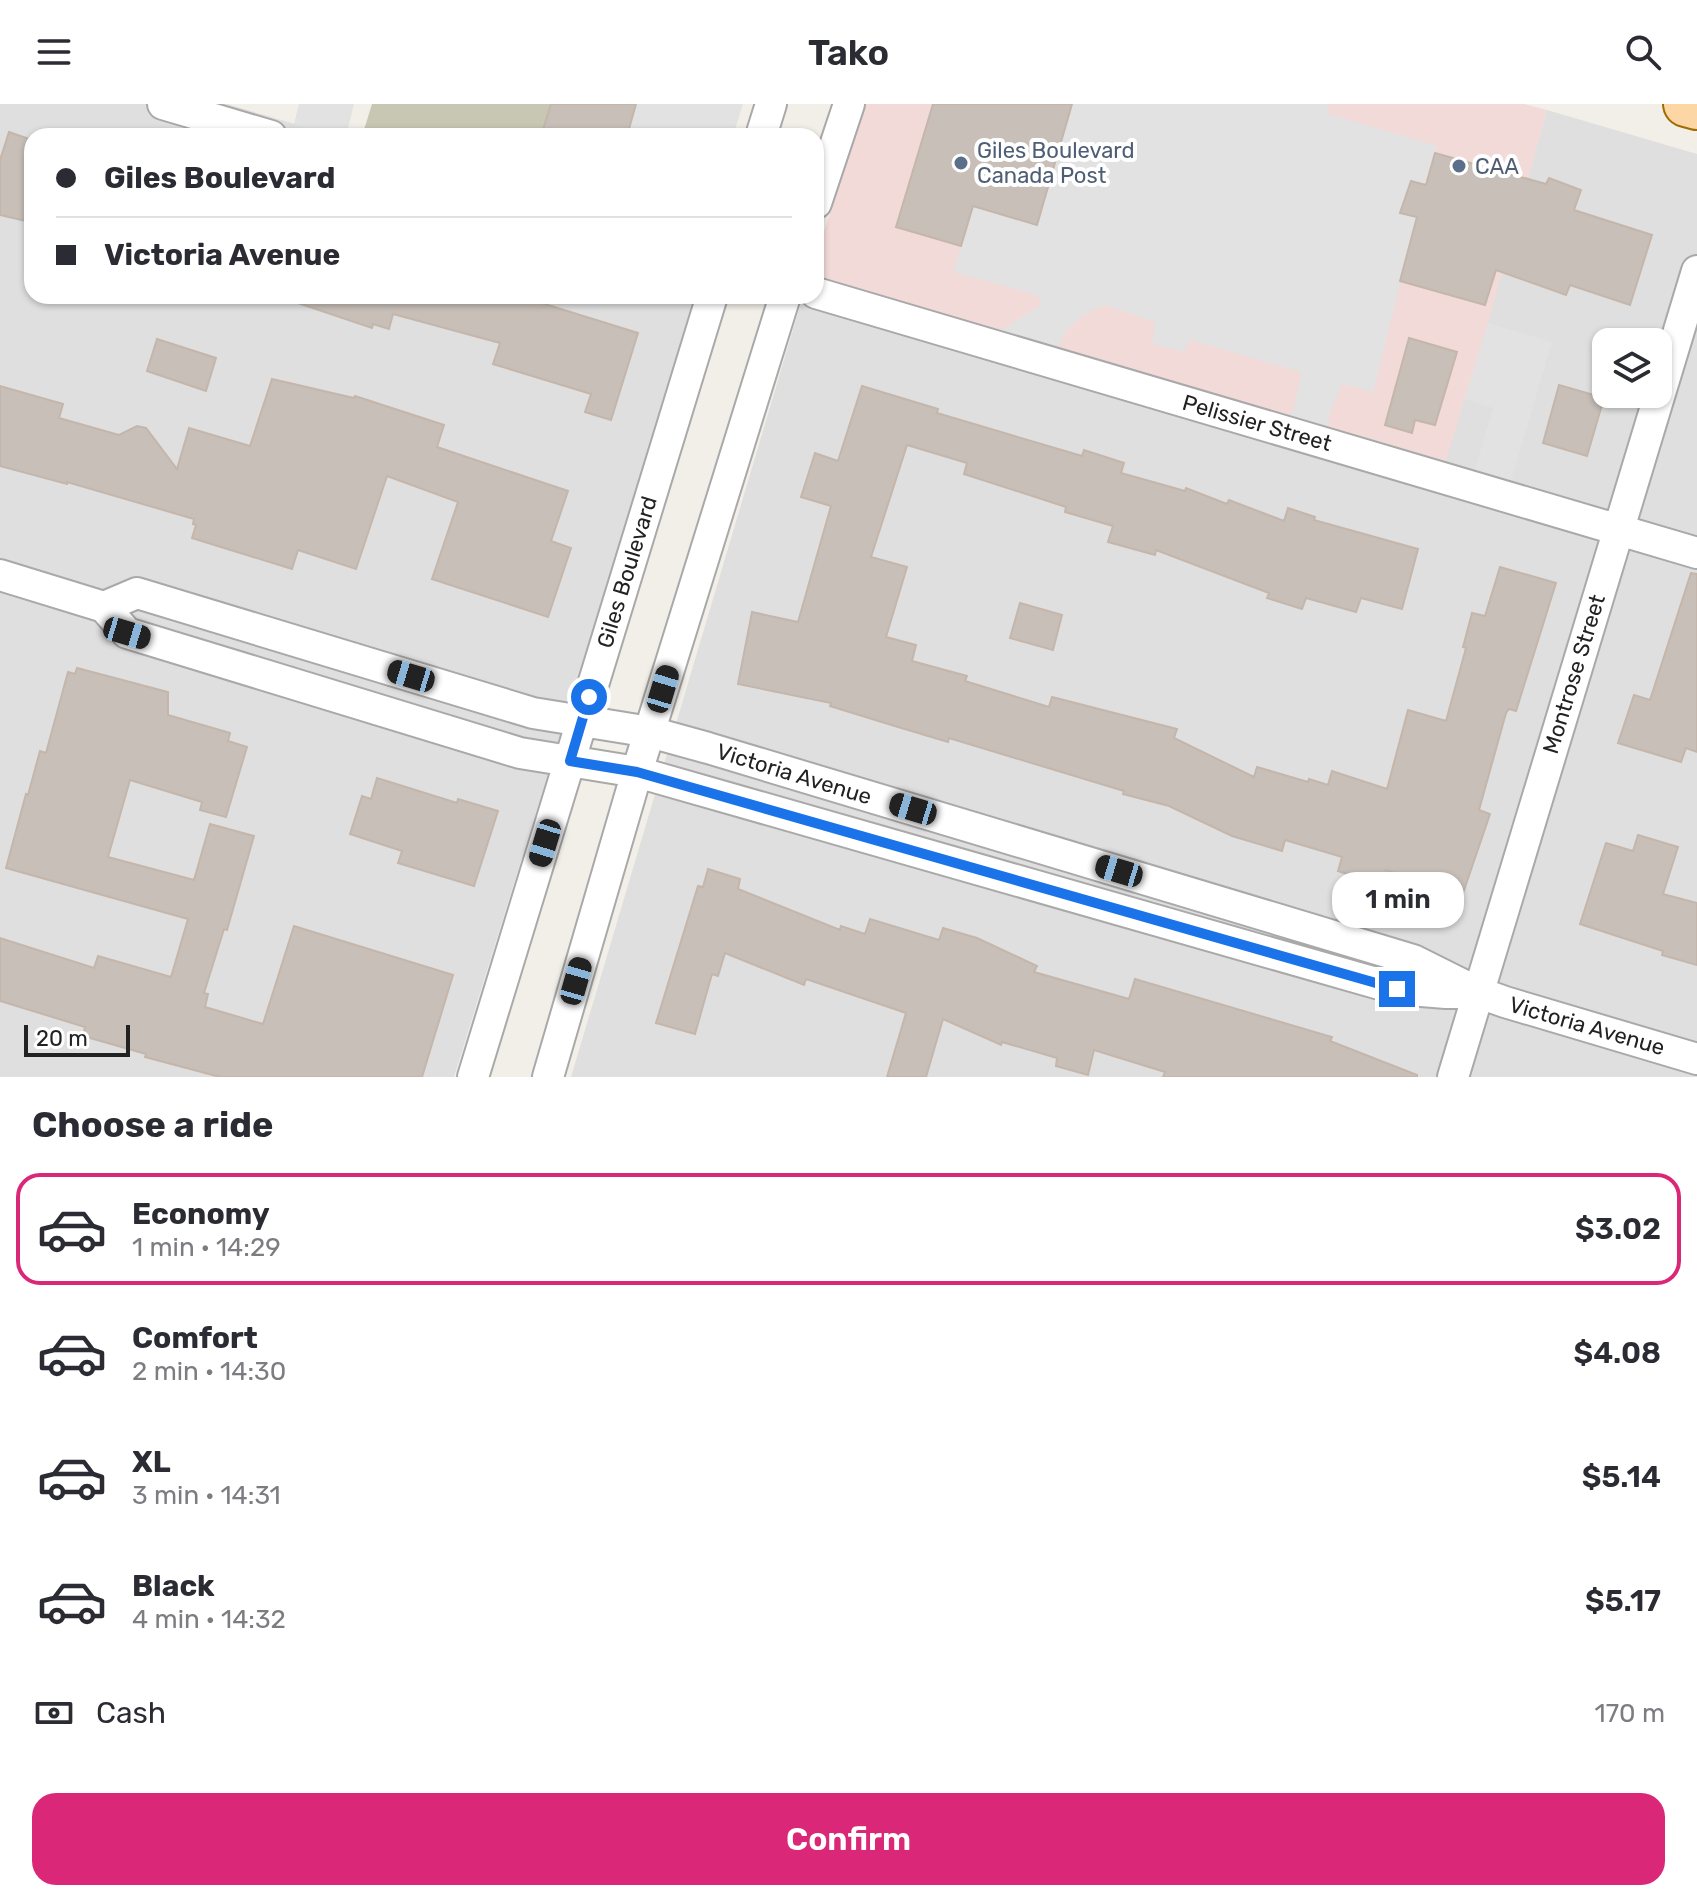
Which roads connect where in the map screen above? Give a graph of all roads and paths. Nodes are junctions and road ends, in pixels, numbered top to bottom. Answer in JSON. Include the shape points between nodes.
{"nodes":[{"id":1,"x":163,"y":104,"type":"edge"},
{"id":2,"x":771,"y":104,"type":"edge"},
{"id":3,"x":849,"y":104,"type":"edge"},
{"id":4,"x":1686,"y":104,"type":"edge"},
{"id":5,"x":1697,"y":107,"type":"edge"},
{"id":6,"x":244,"y":128,"type":"edge"},
{"id":7,"x":764,"y":128,"type":"edge"},
{"id":8,"x":824,"y":179,"type":"edge"},
{"id":9,"x":1697,"y":271,"type":"edge"},
{"id":10,"x":824,"y":295,"type":"edge"},
{"id":11,"x":710,"y":304,"type":"edge"},
{"id":12,"x":783,"y":304,"type":"edge"},
{"id":13,"x":1618,"y":530,"type":"junction"},
{"id":14,"x":1697,"y":553,"type":"edge"},
{"id":15,"x":0,"y":575,"type":"edge"},
{"id":16,"x":104,"y":607,"type":"junction"},
{"id":17,"x":582,"y":721,"type":"junction"},
{"id":18,"x":650,"y":732,"type":"junction"},
{"id":19,"x":570,"y":761,"type":"junction"},
{"id":20,"x":637,"y":772,"type":"junction"},
{"id":21,"x":1477,"y":992,"type":"junction"},
{"id":22,"x":1697,"y":1059,"type":"edge"},
{"id":23,"x":473,"y":1077,"type":"edge"},
{"id":24,"x":548,"y":1077,"type":"edge"},
{"id":25,"x":1453,"y":1077,"type":"edge"}],
"edges":[{"from":1,"to":6,"type":"street"},
{"from":2,"to":7,"type":"street"},
{"from":3,"to":8,"type":"street"},
{"from":4,"to":5,"type":"main road"},
{"from":9,"to":13,"type":"street","name":"Montrose Street"},
{"from":10,"to":13,"type":"street","name":"Pelissier Street"},
{"from":11,"to":17,"type":"street","name":"Giles Boulevard"},
{"from":12,"to":18,"type":"street"},
{"from":13,"to":14,"type":"street","name":"Pelissier Street"},
{"from":13,"to":21,"type":"street","name":"Montrose Street"},
{"from":15,"to":16,"type":"street","name":"Victoria Avenue"},
{"from":16,"to":17,"type":"street","name":"Victoria Avenue","via":[[137,593],[533,713]]},
{"from":16,"to":19,"type":"street","name":"Victoria Avenue","via":[[127,633],[520,753]]},
{"from":17,"to":18,"type":"street","name":"Victoria Avenue"},
{"from":17,"to":19,"type":"street","name":"Giles Boulevard"},
{"from":18,"to":20,"type":"street"},
{"from":18,"to":21,"type":"street","name":"Victoria Avenue","via":[[1413,960]]},
{"from":19,"to":20,"type":"street","name":"Victoria Avenue"},
{"from":19,"to":23,"type":"street","name":"Giles Boulevard"},
{"from":20,"to":21,"type":"street","name":"Victoria Avenue","via":[[1397,989]]},
{"from":20,"to":24,"type":"street"},
{"from":21,"to":22,"type":"street","name":"Victoria Avenue"},
{"from":21,"to":25,"type":"street","name":"Montrose Street"}]}
